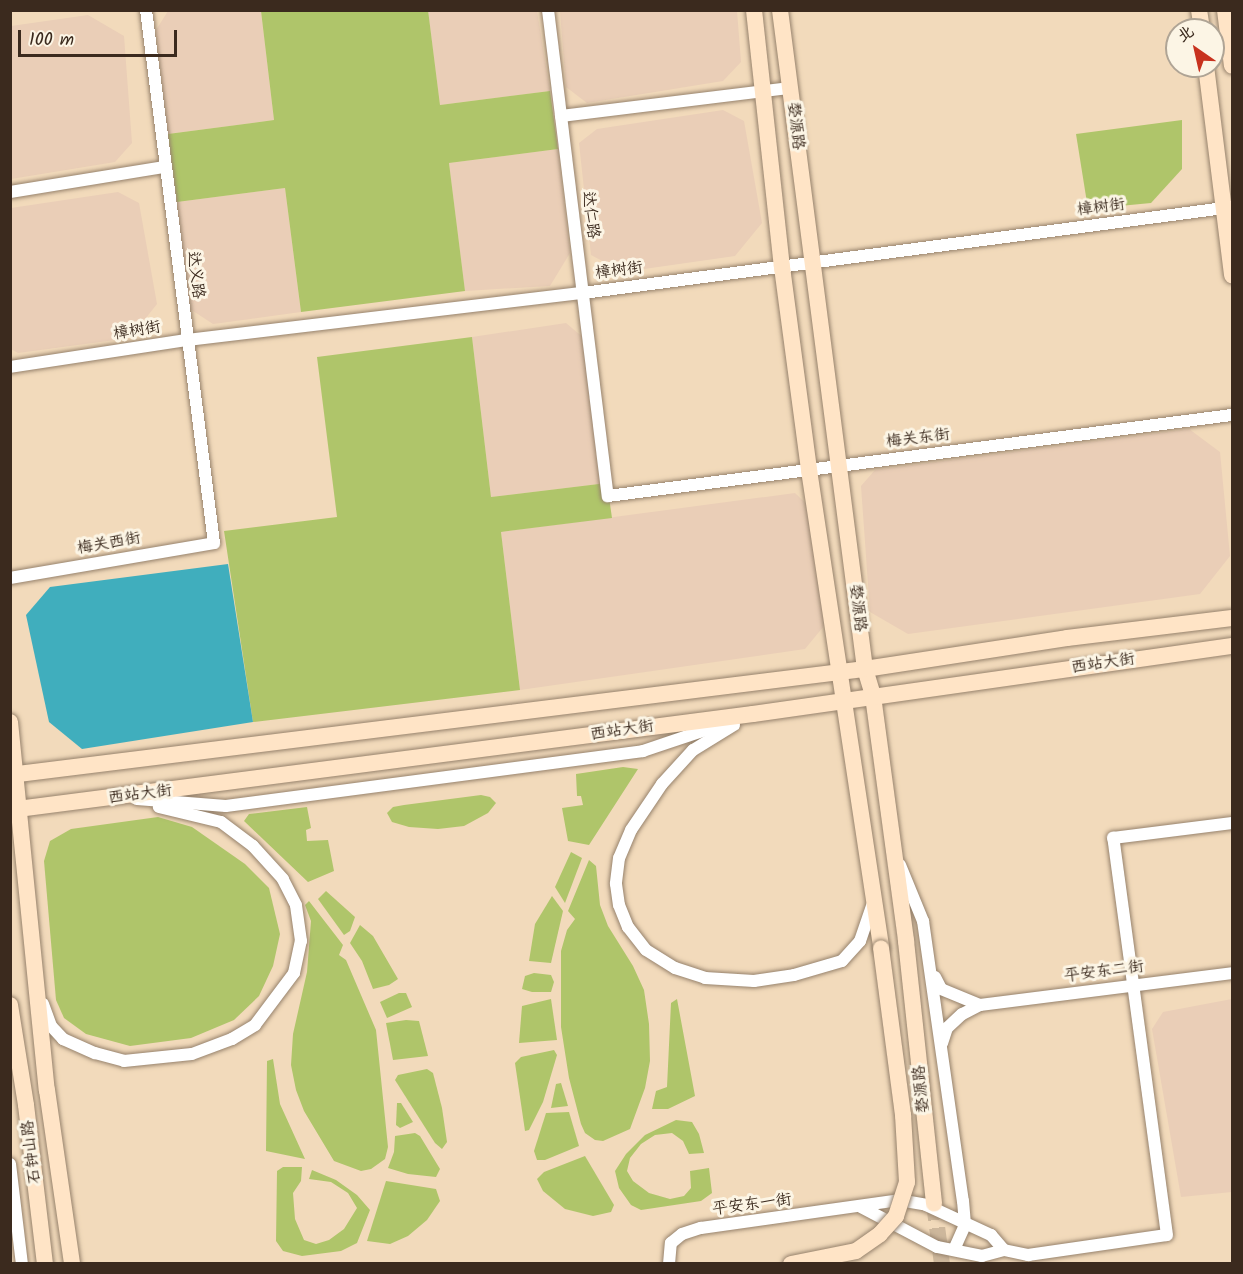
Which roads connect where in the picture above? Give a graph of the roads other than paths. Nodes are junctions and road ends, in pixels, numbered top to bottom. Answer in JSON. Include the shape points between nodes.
{"nodes":[{"id":1,"x":146,"y":10,"type":"edge"},
{"id":2,"x":548,"y":10,"type":"edge"},
{"id":3,"x":754,"y":10,"type":"edge"},
{"id":4,"x":780,"y":10,"type":"edge"},
{"id":5,"x":1225,"y":10,"type":"edge"},
{"id":6,"x":1233,"y":66,"type":"edge"},
{"id":7,"x":1208,"y":78,"type":"edge"},
{"id":8,"x":790,"y":88,"type":"junction"},
{"id":9,"x":763,"y":91,"type":"junction"},
{"id":10,"x":561,"y":116,"type":"junction"},
{"id":11,"x":165,"y":167,"type":"junction"},
{"id":12,"x":10,"y":192,"type":"edge"},
{"id":13,"x":1228,"y":208,"type":"edge"},
{"id":14,"x":813,"y":262,"type":"junction"},
{"id":15,"x":782,"y":267,"type":"junction"},
{"id":16,"x":1233,"y":275,"type":"edge"},
{"id":17,"x":583,"y":293,"type":"junction"},
{"id":18,"x":187,"y":340,"type":"junction"},
{"id":19,"x":10,"y":367,"type":"edge"},
{"id":20,"x":1233,"y":415,"type":"edge"},
{"id":21,"x":839,"y":466,"type":"junction"},
{"id":22,"x":809,"y":470,"type":"junction"},
{"id":23,"x":608,"y":495,"type":"joint"},
{"id":24,"x":214,"y":543,"type":"joint"},
{"id":25,"x":10,"y":578,"type":"edge"},
{"id":26,"x":1233,"y":618,"type":"edge"},
{"id":27,"x":1233,"y":646,"type":"edge"},
{"id":28,"x":865,"y":669,"type":"junction"},
{"id":29,"x":841,"y":671,"type":"junction"},
{"id":30,"x":873,"y":696,"type":"junction"},
{"id":31,"x":845,"y":700,"type":"junction"},
{"id":32,"x":753,"y":714,"type":"junction"},
{"id":33,"x":10,"y":722,"type":"edge"},
{"id":34,"x":14,"y":775,"type":"edge"},
{"id":35,"x":120,"y":798,"type":"junction"},
{"id":36,"x":14,"y":810,"type":"edge"},
{"id":37,"x":1233,"y":823,"type":"edge"},
{"id":38,"x":895,"y":852,"type":"junction"},
{"id":39,"x":873,"y":902,"type":"junction"},
{"id":40,"x":929,"y":965,"type":"junction"},
{"id":41,"x":1233,"y":973,"type":"edge"},
{"id":42,"x":1134,"y":985,"type":"junction"},
{"id":43,"x":39,"y":993,"type":"junction"},
{"id":44,"x":10,"y":1005,"type":"edge"},
{"id":45,"x":980,"y":1005,"type":"junction"},
{"id":46,"x":941,"y":1047,"type":"junction"},
{"id":47,"x":11,"y":1166,"type":"edge"},
{"id":48,"x":934,"y":1204,"type":"tunnel mouth"},
{"id":49,"x":861,"y":1207,"type":"junction"},
{"id":50,"x":965,"y":1225,"type":"junction"},
{"id":51,"x":954,"y":1250,"type":"junction"},
{"id":52,"x":1004,"y":1250,"type":"junction"},
{"id":53,"x":22,"y":1263,"type":"edge"},
{"id":54,"x":45,"y":1263,"type":"edge"},
{"id":55,"x":72,"y":1263,"type":"edge"},
{"id":56,"x":669,"y":1263,"type":"edge"},
{"id":57,"x":791,"y":1263,"type":"edge"}],
"edges":[{"from":1,"to":11,"type":"street","name":"达义路"},
{"from":2,"to":10,"type":"street","name":"达仁路"},
{"from":3,"to":9,"type":"street","name":"婺源路"},
{"from":4,"to":8,"type":"street","name":"婺源路"},
{"from":5,"to":6,"type":"street"},
{"from":7,"to":13,"type":"street"},
{"from":8,"to":9,"type":"street"},
{"from":8,"to":14,"type":"street","name":"婺源路"},
{"from":9,"to":10,"type":"street"},
{"from":9,"to":15,"type":"street","name":"婺源路"},
{"from":10,"to":17,"type":"street","name":"达仁路"},
{"from":11,"to":12,"type":"street"},
{"from":11,"to":18,"type":"street","name":"达义路"},
{"from":13,"to":14,"type":"street","name":"樟树街"},
{"from":13,"to":16,"type":"street"},
{"from":14,"to":15,"type":"street","name":"樟树街"},
{"from":14,"to":21,"type":"street","name":"婺源路"},
{"from":15,"to":17,"type":"street","name":"樟树街"},
{"from":15,"to":22,"type":"street","name":"婺源路"},
{"from":17,"to":18,"type":"street","name":"樟树街"},
{"from":17,"to":23,"type":"street","name":"达仁路"},
{"from":18,"to":19,"type":"street","name":"樟树街"},
{"from":18,"to":24,"type":"street","name":"达义路"},
{"from":20,"to":21,"type":"street","name":"梅关东街"},
{"from":21,"to":22,"type":"street","name":"梅关东街"},
{"from":21,"to":28,"type":"street","name":"婺源路"},
{"from":22,"to":23,"type":"street","name":"梅关东街"},
{"from":22,"to":29,"type":"street","name":"婺源路"},
{"from":24,"to":25,"type":"street","name":"梅关西街"},
{"from":26,"to":28,"type":"street","name":"西站大街"},
{"from":27,"to":30,"type":"street","name":"西站大街"},
{"from":28,"to":29,"type":"street","name":"西站大街"},
{"from":28,"to":30,"type":"street","name":"婺源路"},
{"from":29,"to":31,"type":"street","name":"婺源路"},
{"from":29,"to":34,"type":"street","name":"西站大街"},
{"from":30,"to":31,"type":"street","name":"西站大街"},
{"from":30,"to":38,"type":"street","name":"婺源路"},
{"from":31,"to":32,"type":"street","name":"西站大街"},
{"from":31,"to":39,"type":"street","name":"婺源路"},
{"from":32,"to":35,"type":"street","name":"西站大街"},
{"from":32,"to":39,"type":"street","via":[[693,750],[662,784],[631,830],[619,858],[616,884],[628,927],[646,950],[675,968],[705,978],[754,981],[794,975],[842,961],[860,941]]},
{"from":33,"to":34,"type":"street"},
{"from":34,"to":36,"type":"street"},
{"from":35,"to":36,"type":"street","name":"西站大街"},
{"from":35,"to":43,"type":"street","via":[[221,822],[253,846],[283,879],[296,905],[301,941],[294,973],[255,1025],[232,1039],[192,1054],[124,1061],[63,1039],[51,1026]]},
{"from":36,"to":43,"type":"street"},
{"from":37,"to":42,"type":"street","via":[[1113,838]]},
{"from":38,"to":40,"type":"street","via":[[923,921]]},
{"from":38,"to":48,"type":"street","name":"婺源路"},
{"from":39,"to":57,"type":"street","name":"婺源路","bridge":true,"via":[[903,1115],[907,1182],[896,1216],[880,1234],[856,1251]]},
{"from":40,"to":45,"type":"street","via":[[941,989]]},
{"from":40,"to":46,"type":"street"},
{"from":41,"to":42,"type":"street","name":"平安东二街"},
{"from":42,"to":45,"type":"street","name":"平安东二街"},
{"from":42,"to":52,"type":"street","via":[[1167,1235],[1028,1255]]},
{"from":43,"to":55,"type":"street","via":[[47,1090]]},
{"from":44,"to":54,"type":"street","name":"石钟山路"},
{"from":45,"to":46,"type":"street","via":[[947,1028]]},
{"from":46,"to":50,"type":"street"},
{"from":47,"to":53,"type":"street"},
{"from":49,"to":50,"type":"street","via":[[899,1200],[926,1205]]},
{"from":49,"to":51,"type":"street","via":[[937,1247]]},
{"from":49,"to":56,"type":"street","name":"平安东一街","via":[[701,1228],[682,1234],[671,1243]]},
{"from":50,"to":51,"type":"street"},
{"from":50,"to":52,"type":"street","via":[[991,1236]]},
{"from":51,"to":52,"type":"street","via":[[982,1256]]}]}
